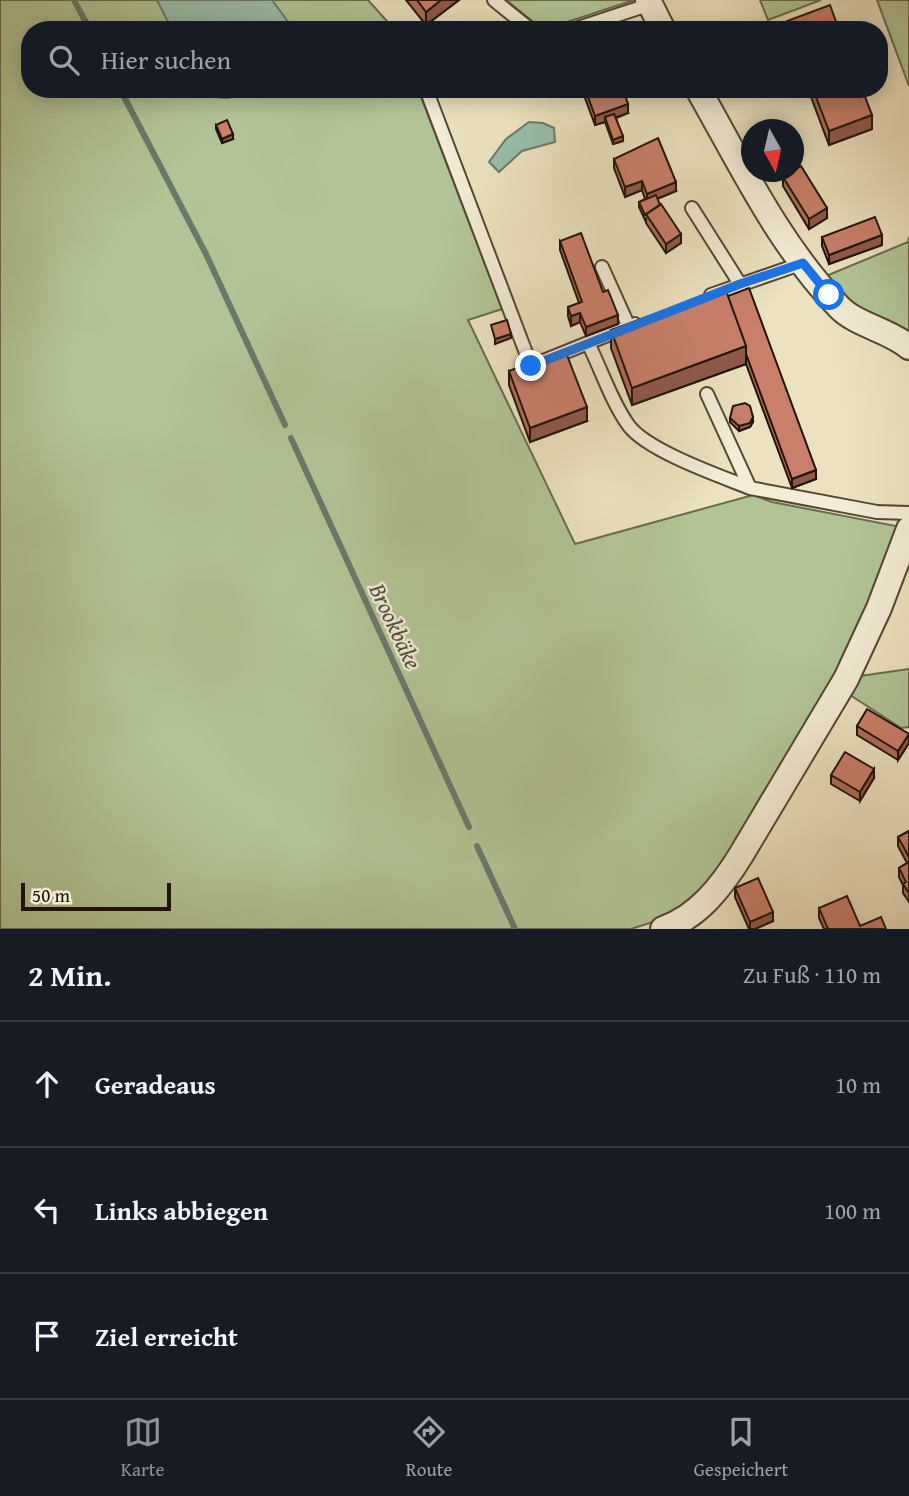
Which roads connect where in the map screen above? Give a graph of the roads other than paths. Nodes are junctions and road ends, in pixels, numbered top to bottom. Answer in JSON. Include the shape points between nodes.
{"nodes":[{"id":1,"x":494,"y":0,"type":"edge"},
{"id":2,"x":649,"y":2,"type":"edge"},
{"id":3,"x":523,"y":21,"type":"edge"},
{"id":4,"x":597,"y":21,"type":"edge"},
{"id":5,"x":658,"y":21,"type":"edge"},
{"id":6,"x":429,"y":98,"type":"edge"},
{"id":7,"x":703,"y":98,"type":"edge"},
{"id":8,"x":691,"y":208,"type":"dead end"},
{"id":9,"x":803,"y":263,"type":"junction"},
{"id":10,"x":602,"y":267,"type":"dead end"},
{"id":11,"x":740,"y":284,"type":"junction"},
{"id":12,"x":703,"y":298,"type":"edge"},
{"id":13,"x":653,"y":317,"type":"edge"},
{"id":14,"x":629,"y":327,"type":"junction"},
{"id":15,"x":588,"y":343,"type":"junction"},
{"id":16,"x":909,"y":347,"type":"edge"},
{"id":17,"x":707,"y":394,"type":"dead end"},
{"id":18,"x":750,"y":488,"type":"junction"},
{"id":19,"x":909,"y":513,"type":"edge"},
{"id":20,"x":909,"y":529,"type":"edge"},
{"id":21,"x":663,"y":929,"type":"edge"}],
"edges":[{"from":1,"to":3,"type":"lane"},
{"from":2,"to":4,"type":"lane"},
{"from":2,"to":5,"type":"street"},
{"from":6,"to":15,"type":"lane","via":[[531,366]]},
{"from":7,"to":9,"type":"street","via":[[766,209]]},
{"from":8,"to":11,"type":"lane"},
{"from":9,"to":11,"type":"lane"},
{"from":9,"to":16,"type":"street","via":[[841,309]]},
{"from":10,"to":14,"type":"lane"},
{"from":11,"to":12,"type":"lane"},
{"from":13,"to":14,"type":"lane"},
{"from":14,"to":15,"type":"lane"},
{"from":15,"to":18,"type":"lane","via":[[630,427],[678,457]]},
{"from":17,"to":18,"type":"lane"},
{"from":18,"to":19,"type":"lane","via":[[877,512]]},
{"from":20,"to":21,"type":"street","via":[[846,679],[736,863],[701,906]]}]}
